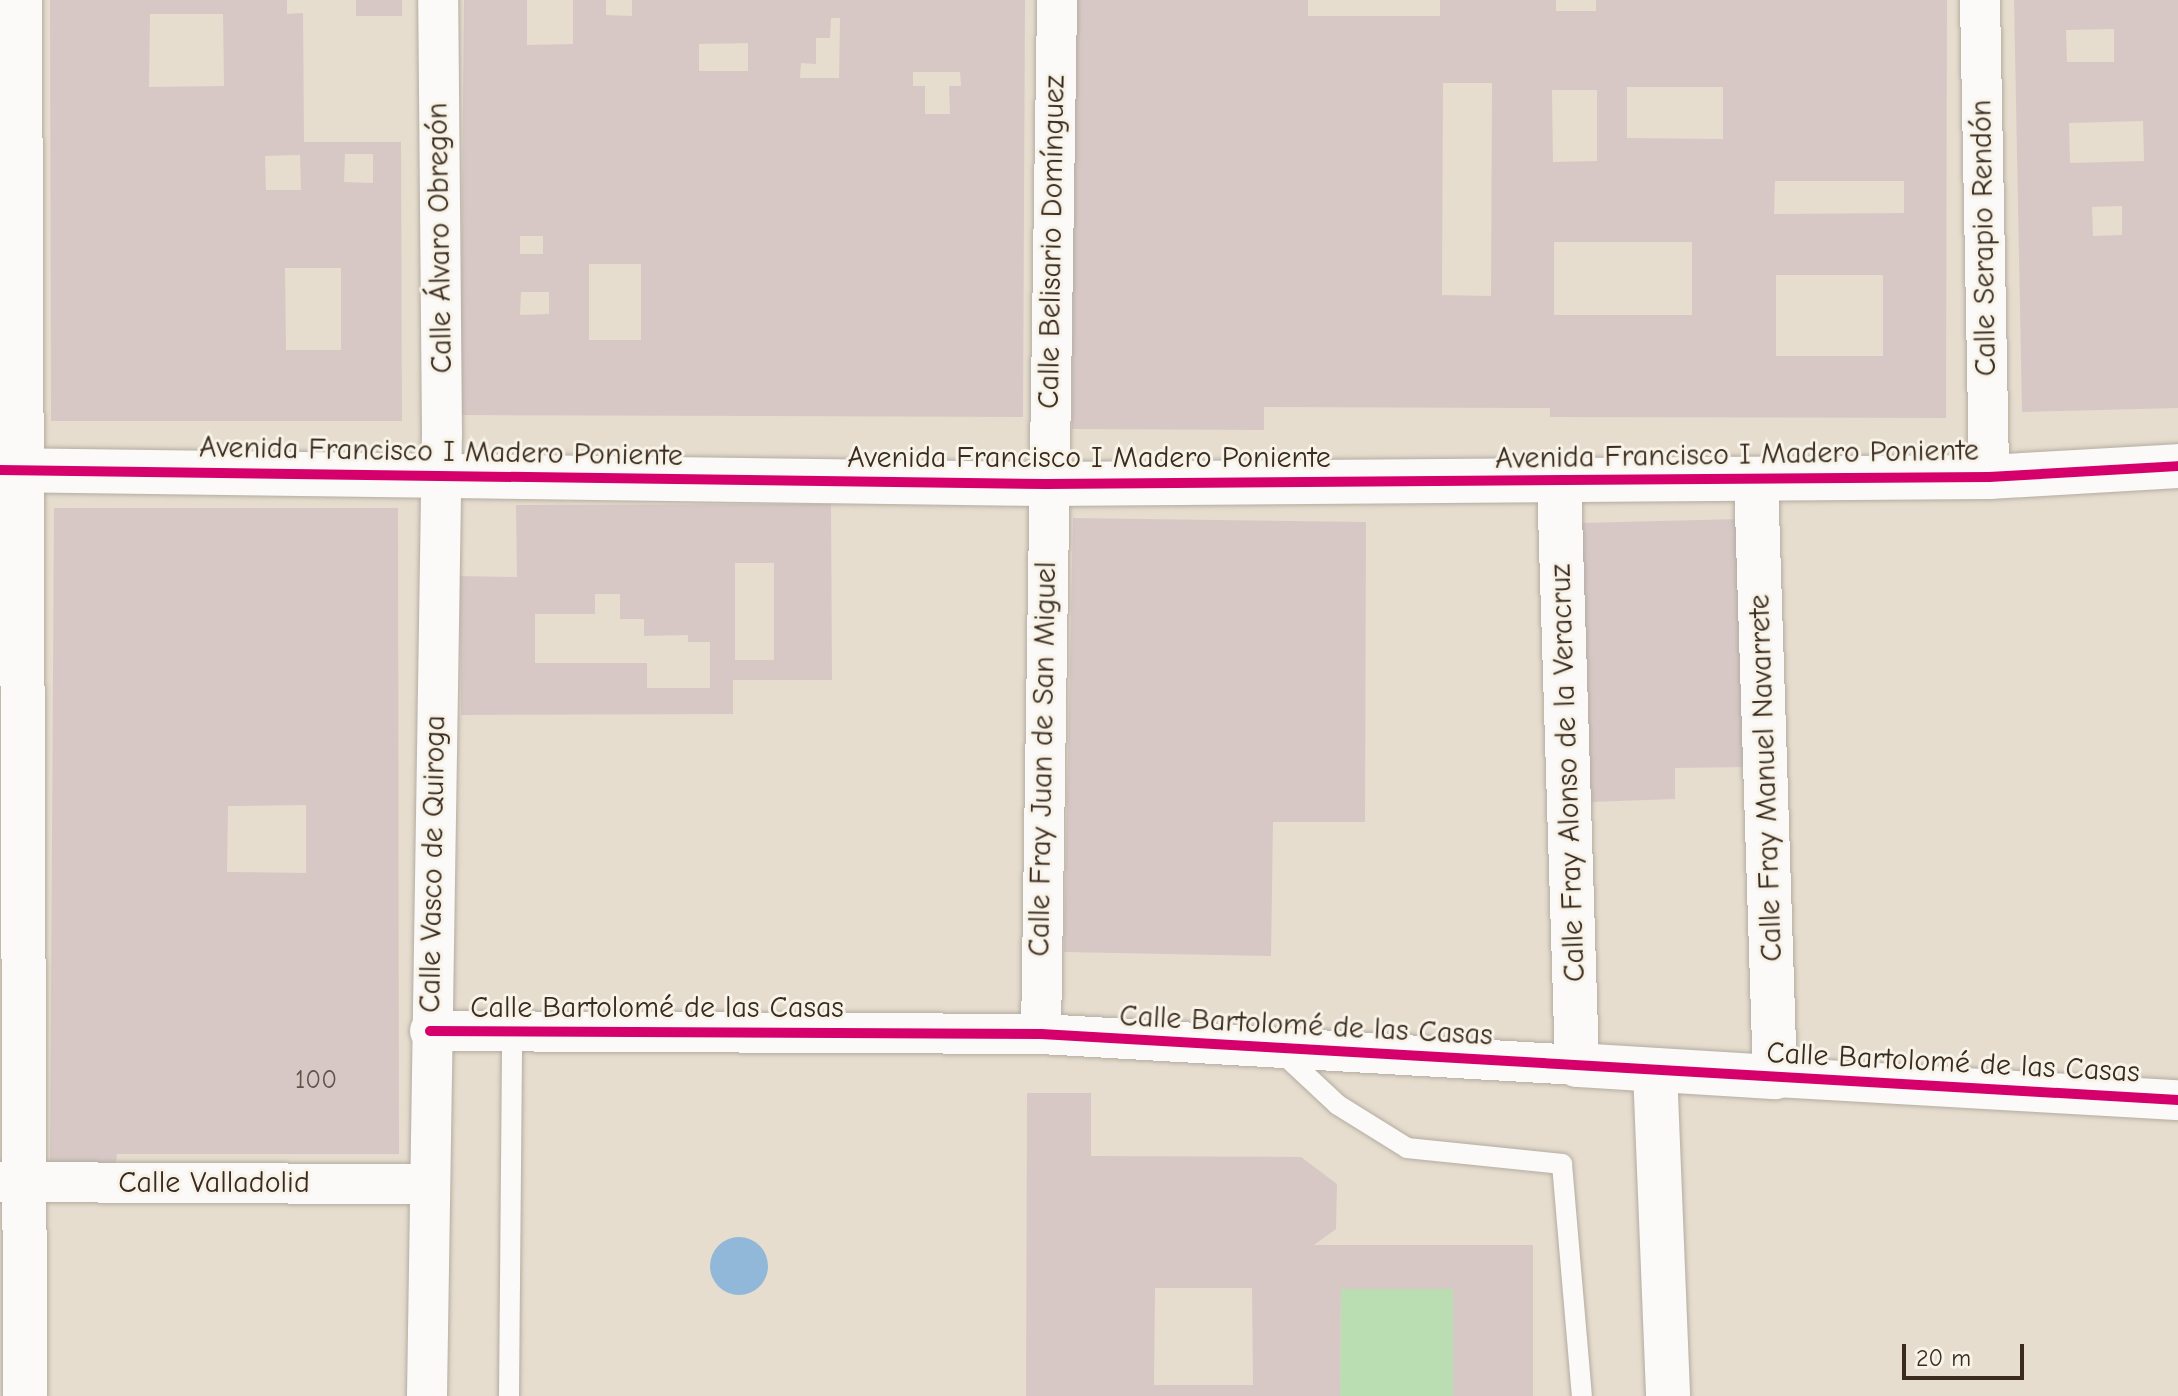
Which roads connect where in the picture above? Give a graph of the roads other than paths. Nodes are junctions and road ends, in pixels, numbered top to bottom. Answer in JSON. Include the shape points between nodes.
{"nodes":[{"id":1,"x":20,"y":0,"type":"edge"},
{"id":2,"x":438,"y":0,"type":"edge"},
{"id":3,"x":1057,"y":0,"type":"edge"},
{"id":4,"x":1980,"y":0,"type":"edge"},
{"id":5,"x":2178,"y":466,"type":"edge"},
{"id":6,"x":11,"y":470,"type":"edge"},
{"id":7,"x":441,"y":476,"type":"junction"},
{"id":8,"x":1989,"y":477,"type":"junction"},
{"id":9,"x":1756,"y":479,"type":"junction"},
{"id":10,"x":1559,"y":481,"type":"junction"},
{"id":11,"x":1046,"y":484,"type":"junction"},
{"id":12,"x":512,"y":1030,"type":"junction"},
{"id":13,"x":430,"y":1031,"type":"junction"},
{"id":14,"x":1041,"y":1034,"type":"junction"},
{"id":15,"x":1280,"y":1051,"type":"junction"},
{"id":16,"x":1577,"y":1065,"type":"junction"},
{"id":17,"x":1655,"y":1070,"type":"junction"},
{"id":18,"x":1775,"y":1077,"type":"junction"},
{"id":19,"x":2178,"y":1100,"type":"edge"},
{"id":20,"x":12,"y":1182,"type":"edge"},
{"id":21,"x":428,"y":1184,"type":"junction"},
{"id":22,"x":25,"y":1396,"type":"edge"},
{"id":23,"x":427,"y":1396,"type":"edge"},
{"id":24,"x":509,"y":1396,"type":"edge"},
{"id":25,"x":1582,"y":1396,"type":"edge"},
{"id":26,"x":1668,"y":1396,"type":"edge"}],
"edges":[{"from":1,"to":6,"type":"street"},
{"from":2,"to":7,"type":"street","name":"Calle Álvaro Obregón"},
{"from":3,"to":11,"type":"street","name":"Calle Belisario Domínguez"},
{"from":4,"to":8,"type":"street","name":"Calle Serapio Rendón"},
{"from":5,"to":8,"type":"street","name":"Avenida Francisco I Madero Poniente"},
{"from":6,"to":7,"type":"street","name":"Avenida Francisco I Madero Poniente"},
{"from":6,"to":20,"type":"street"},
{"from":7,"to":11,"type":"street","name":"Avenida Francisco I Madero Poniente"},
{"from":7,"to":13,"type":"street","name":"Calle Vasco de Quiroga"},
{"from":8,"to":9,"type":"street","name":"Avenida Francisco I Madero Poniente"},
{"from":9,"to":10,"type":"street","name":"Avenida Francisco I Madero Poniente"},
{"from":9,"to":18,"type":"street","name":"Calle Fray Manuel Navarrete"},
{"from":10,"to":11,"type":"street","name":"Avenida Francisco I Madero Poniente"},
{"from":10,"to":16,"type":"street","name":"Calle Fray Alonso de la Veracruz"},
{"from":11,"to":14,"type":"street","name":"Calle Fray Juan de San Miguel"},
{"from":12,"to":13,"type":"street","name":"Calle Bartolomé de las Casas"},
{"from":12,"to":14,"type":"street","name":"Calle Bartolomé de las Casas"},
{"from":12,"to":24,"type":"lane"},
{"from":13,"to":21,"type":"street","name":"Calle Vasco de Quiroga"},
{"from":14,"to":15,"type":"street","name":"Calle Bartolomé de las Casas"},
{"from":15,"to":16,"type":"street","name":"Calle Bartolomé de las Casas"},
{"from":15,"to":25,"type":"lane","via":[[1338,1105],[1407,1148],[1562,1164]]},
{"from":16,"to":17,"type":"street","name":"Calle Bartolomé de las Casas"},
{"from":17,"to":18,"type":"street","name":"Calle Bartolomé de las Casas"},
{"from":17,"to":26,"type":"street"},
{"from":18,"to":19,"type":"street","name":"Calle Bartolomé de las Casas"},
{"from":20,"to":21,"type":"street","name":"Calle Valladolid"},
{"from":20,"to":22,"type":"street"},
{"from":21,"to":23,"type":"street","name":"Calle Vasco de Quiroga"}]}
